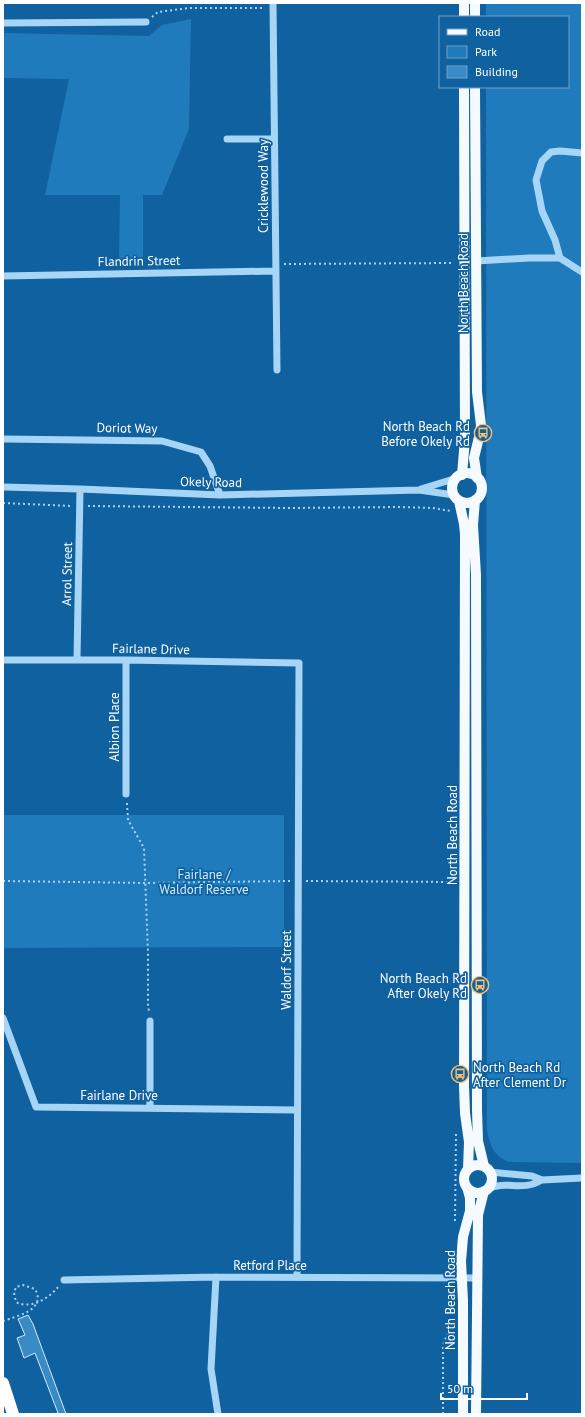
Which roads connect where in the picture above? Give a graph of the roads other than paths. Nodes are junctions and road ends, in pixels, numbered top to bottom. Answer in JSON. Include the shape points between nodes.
{"nodes":[{"id":1,"x":464,"y":3,"type":"edge"},
{"id":2,"x":475,"y":3,"type":"edge"},
{"id":3,"x":274,"y":6,"type":"edge"},
{"id":4,"x":464,"y":16,"type":"edge"},
{"id":5,"x":475,"y":16,"type":"edge"},
{"id":6,"x":146,"y":22,"type":"road end"},
{"id":7,"x":3,"y":23,"type":"edge"},
{"id":8,"x":464,"y":88,"type":"edge"},
{"id":9,"x":475,"y":88,"type":"edge"},
{"id":10,"x":227,"y":139,"type":"dead end"},
{"id":11,"x":274,"y":139,"type":"junction"},
{"id":12,"x":582,"y":153,"type":"edge"},
{"id":13,"x":560,"y":258,"type":"junction"},
{"id":14,"x":476,"y":261,"type":"junction"},
{"id":15,"x":275,"y":268,"type":"junction"},
{"id":16,"x":582,"y":272,"type":"edge"},
{"id":17,"x":3,"y":276,"type":"edge"},
{"id":18,"x":277,"y":370,"type":"dead end"},
{"id":19,"x":3,"y":439,"type":"edge"},
{"id":20,"x":459,"y":476,"type":"junction"},
{"id":21,"x":476,"y":478,"type":"junction"},
{"id":22,"x":3,"y":487,"type":"edge"},
{"id":23,"x":80,"y":489,"type":"junction"},
{"id":24,"x":419,"y":490,"type":"junction"},
{"id":25,"x":220,"y":495,"type":"junction"},
{"id":26,"x":456,"y":498,"type":"junction"},
{"id":27,"x":475,"y":500,"type":"junction"},
{"id":28,"x":3,"y":660,"type":"edge"},
{"id":29,"x":77,"y":660,"type":"junction"},
{"id":30,"x":126,"y":660,"type":"junction"},
{"id":31,"x":299,"y":663,"type":"joint"},
{"id":32,"x":126,"y":794,"type":"road end"},
{"id":33,"x":3,"y":1018,"type":"edge"},
{"id":34,"x":150,"y":1021,"type":"road end"},
{"id":35,"x":150,"y":1107,"type":"junction"},
{"id":36,"x":297,"y":1110,"type":"junction"},
{"id":37,"x":468,"y":1169,"type":"junction"},
{"id":38,"x":487,"y":1169,"type":"junction"},
{"id":39,"x":582,"y":1178,"type":"edge"},
{"id":40,"x":542,"y":1180,"type":"junction"},
{"id":41,"x":467,"y":1187,"type":"junction"},
{"id":42,"x":486,"y":1190,"type":"junction"},
{"id":43,"x":216,"y":1277,"type":"junction"},
{"id":44,"x":297,"y":1277,"type":"junction"},
{"id":45,"x":461,"y":1278,"type":"junction"},
{"id":46,"x":477,"y":1278,"type":"junction"},
{"id":47,"x":64,"y":1280,"type":"road end"},
{"id":48,"x":3,"y":1383,"type":"edge"},
{"id":49,"x":13,"y":1414,"type":"edge"},
{"id":50,"x":218,"y":1414,"type":"edge"},
{"id":51,"x":463,"y":1414,"type":"edge"},
{"id":52,"x":476,"y":1414,"type":"edge"}],
"edges":[{"from":1,"to":4,"type":"main road"},
{"from":2,"to":5,"type":"main road"},
{"from":3,"to":11,"type":"street","name":"Cricklewood Way"},
{"from":6,"to":7,"type":"street"},
{"from":8,"to":20,"type":"main road","name":"North Beach Road","via":[[466,439]]},
{"from":9,"to":14,"type":"main road","name":"North Beach Road"},
{"from":10,"to":11,"type":"street"},
{"from":11,"to":15,"type":"street","name":"Cricklewood Way"},
{"from":12,"to":13,"type":"street","via":[[551,152],[542,161],[536,180],[542,211]]},
{"from":13,"to":14,"type":"street"},
{"from":13,"to":16,"type":"street"},
{"from":14,"to":21,"type":"main road","name":"North Beach Road","via":[[476,392],[481,425],[474,458]]},
{"from":15,"to":17,"type":"street","name":"Flandrin Street"},
{"from":15,"to":18,"type":"street","name":"Cricklewood Way"},
{"from":19,"to":25,"type":"street","name":"Doriot Way","via":[[162,441],[201,452],[210,466]]},
{"from":20,"to":21,"type":"main road","via":[[470,474]]},
{"from":20,"to":24,"type":"street","name":"Okely Road"},
{"from":20,"to":26,"type":"main road","via":[[452,486]]},
{"from":21,"to":27,"type":"main road","via":[[481,489]]},
{"from":22,"to":23,"type":"street","name":"Okely Road"},
{"from":23,"to":25,"type":"street","name":"Okely Road"},
{"from":23,"to":29,"type":"street","name":"Arrol Street"},
{"from":24,"to":25,"type":"street","name":"Okely Road"},
{"from":24,"to":26,"type":"street","name":"Okely Road"},
{"from":26,"to":27,"type":"main road","via":[[467,503]]},
{"from":26,"to":37,"type":"main road","name":"North Beach Road","via":[[464,524],[464,1113],[470,1142]]},
{"from":27,"to":38,"type":"main road","name":"North Beach Road","via":[[473,525],[476,591],[477,1104],[478,1141]]},
{"from":28,"to":29,"type":"street","name":"Fairlane Drive"},
{"from":29,"to":30,"type":"street","name":"Fairlane Drive"},
{"from":30,"to":31,"type":"street","name":"Fairlane Drive"},
{"from":30,"to":32,"type":"street","name":"Albion Place"},
{"from":31,"to":36,"type":"street","name":"Waldorf Street"},
{"from":33,"to":35,"type":"street","name":"Fairlane Drive","via":[[36,1107]]},
{"from":34,"to":35,"type":"street"},
{"from":35,"to":36,"type":"street","name":"Fairlane Drive"},
{"from":36,"to":44,"type":"street","name":"Waldorf Street"},
{"from":37,"to":38,"type":"main road","via":[[476,1165]]},
{"from":37,"to":41,"type":"main road","via":[[464,1176]]},
{"from":38,"to":40,"type":"street"},
{"from":38,"to":42,"type":"main road","via":[[492,1181]]},
{"from":39,"to":40,"type":"street"},
{"from":40,"to":42,"type":"street","via":[[533,1184],[494,1185]]},
{"from":41,"to":42,"type":"main road","via":[[475,1192]]},
{"from":41,"to":45,"type":"main road","name":"North Beach Road","via":[[470,1211],[463,1237]]},
{"from":42,"to":46,"type":"main road","name":"North Beach Road","via":[[478,1215]]},
{"from":43,"to":44,"type":"street","name":"Retford Place"},
{"from":43,"to":47,"type":"street","name":"Retford Place"},
{"from":43,"to":50,"type":"street","via":[[211,1369]]},
{"from":44,"to":45,"type":"street","name":"Retford Place"},
{"from":45,"to":46,"type":"street","name":"Retford Place"},
{"from":45,"to":51,"type":"main road","name":"North Beach Road"},
{"from":46,"to":52,"type":"main road","name":"North Beach Road"},
{"from":48,"to":49,"type":"highway"}]}
